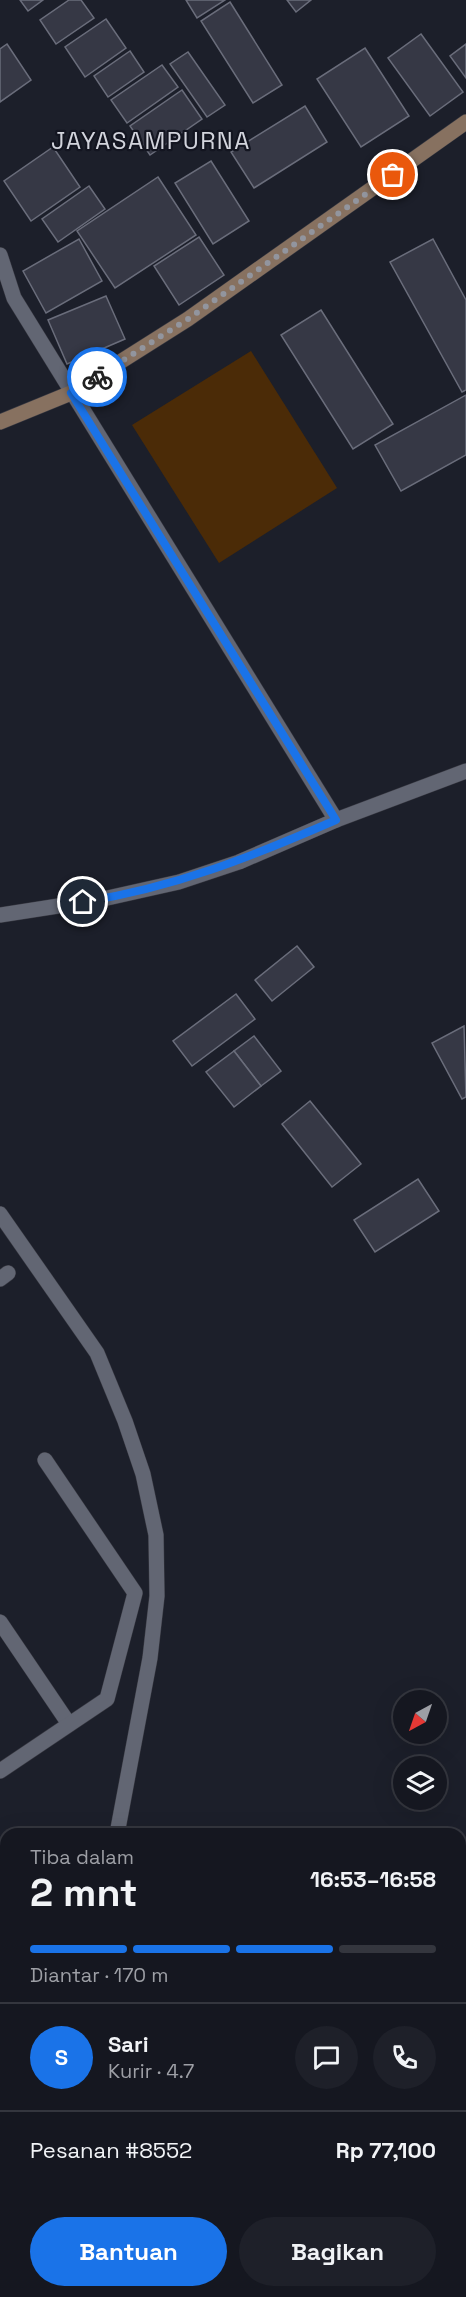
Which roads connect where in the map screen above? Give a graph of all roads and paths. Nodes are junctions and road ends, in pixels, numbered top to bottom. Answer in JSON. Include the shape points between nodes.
{"nodes":[{"id":1,"x":466,"y":122,"type":"edge"},
{"id":2,"x":0,"y":255,"type":"edge"},
{"id":3,"x":71,"y":393,"type":"junction"},
{"id":4,"x":0,"y":422,"type":"edge"},
{"id":5,"x":466,"y":771,"type":"edge"},
{"id":6,"x":336,"y":820,"type":"junction"},
{"id":7,"x":0,"y":915,"type":"edge"},
{"id":8,"x":0,"y":1214,"type":"edge"},
{"id":9,"x":45,"y":1460,"type":"dead end"},
{"id":10,"x":0,"y":1622,"type":"edge"},
{"id":11,"x":69,"y":1724,"type":"junction"},
{"id":12,"x":0,"y":1771,"type":"edge"},
{"id":13,"x":118,"y":1828,"type":"edge"}],
"edges":[{"from":1,"to":3,"type":"street","via":[[188,319]]},
{"from":2,"to":3,"type":"street","via":[[14,298]]},
{"from":3,"to":4,"type":"street"},
{"from":3,"to":6,"type":"street"},
{"from":5,"to":6,"type":"street"},
{"from":6,"to":7,"type":"street","via":[[239,862],[179,882],[104,899]]},
{"from":8,"to":13,"type":"street","via":[[97,1353],[139,1463],[156,1535],[157,1596],[150,1658]]},
{"from":9,"to":11,"type":"street","via":[[135,1593],[107,1699]]},
{"from":10,"to":11,"type":"street"},
{"from":11,"to":12,"type":"street"}]}
